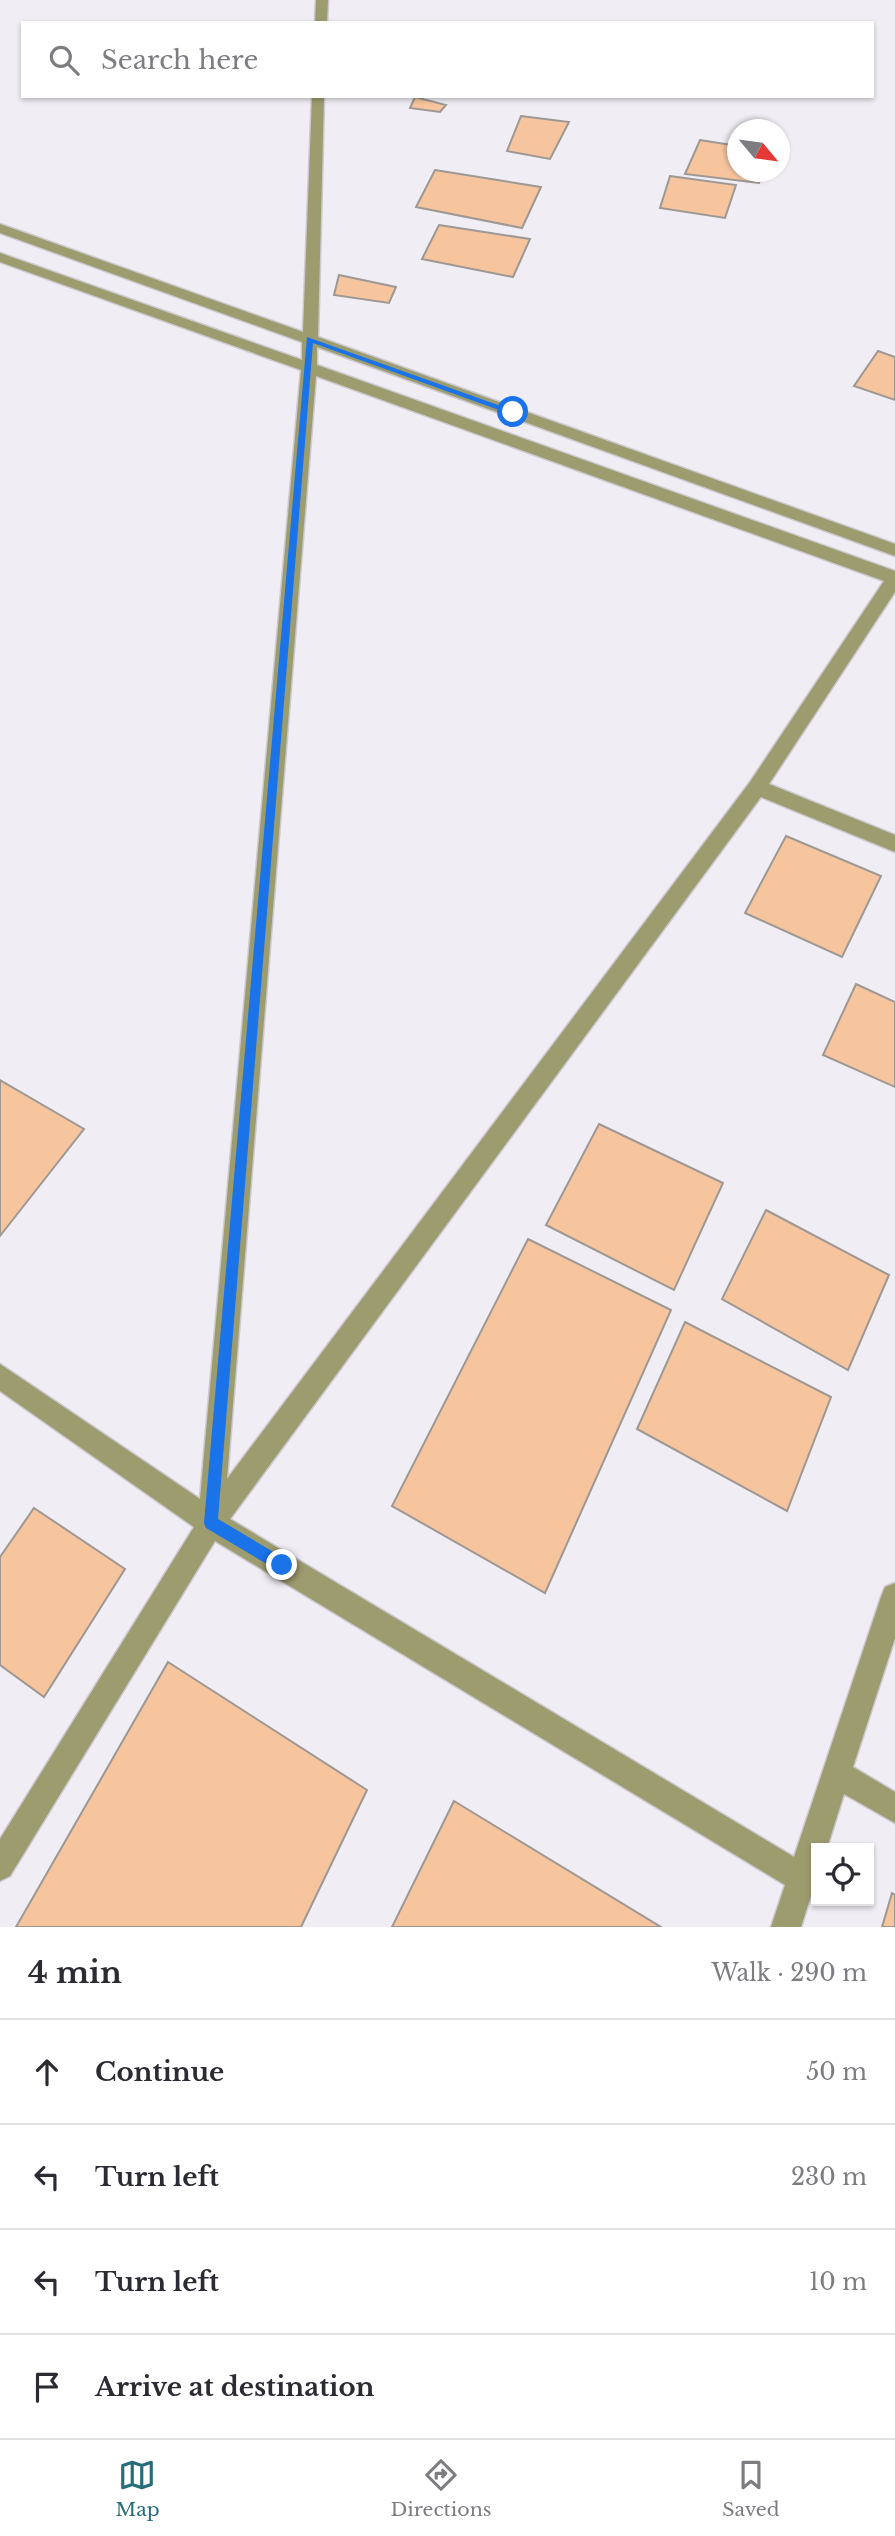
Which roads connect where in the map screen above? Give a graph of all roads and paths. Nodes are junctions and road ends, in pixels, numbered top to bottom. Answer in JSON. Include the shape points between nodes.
{"nodes":[{"id":1,"x":322,"y":0,"type":"edge"},
{"id":2,"x":321,"y":21,"type":"edge"},
{"id":3,"x":318,"y":98,"type":"edge"},
{"id":4,"x":0,"y":228,"type":"edge"},
{"id":5,"x":0,"y":257,"type":"edge"},
{"id":6,"x":310,"y":338,"type":"junction"},
{"id":7,"x":309,"y":368,"type":"junction"},
{"id":8,"x":895,"y":550,"type":"edge"},
{"id":9,"x":895,"y":578,"type":"edge"},
{"id":10,"x":757,"y":787,"type":"junction"},
{"id":11,"x":895,"y":844,"type":"edge"},
{"id":12,"x":0,"y":1376,"type":"edge"},
{"id":13,"x":211,"y":1523,"type":"junction"},
{"id":14,"x":895,"y":1597,"type":"edge"},
{"id":15,"x":837,"y":1773,"type":"junction"},
{"id":16,"x":895,"y":1808,"type":"edge"},
{"id":17,"x":0,"y":1867,"type":"edge"},
{"id":18,"x":802,"y":1878,"type":"junction"},
{"id":19,"x":786,"y":1927,"type":"edge"}],
"edges":[{"from":1,"to":2,"type":"street"},
{"from":3,"to":6,"type":"street"},
{"from":4,"to":6,"type":"street"},
{"from":5,"to":7,"type":"street"},
{"from":6,"to":7,"type":"street"},
{"from":6,"to":8,"type":"street"},
{"from":7,"to":9,"type":"street"},
{"from":7,"to":13,"type":"street"},
{"from":9,"to":10,"type":"street"},
{"from":10,"to":11,"type":"street"},
{"from":10,"to":13,"type":"street"},
{"from":12,"to":13,"type":"street"},
{"from":13,"to":17,"type":"street"},
{"from":13,"to":18,"type":"street"},
{"from":14,"to":15,"type":"street"},
{"from":15,"to":16,"type":"street"},
{"from":15,"to":18,"type":"street"},
{"from":18,"to":19,"type":"street"}]}
